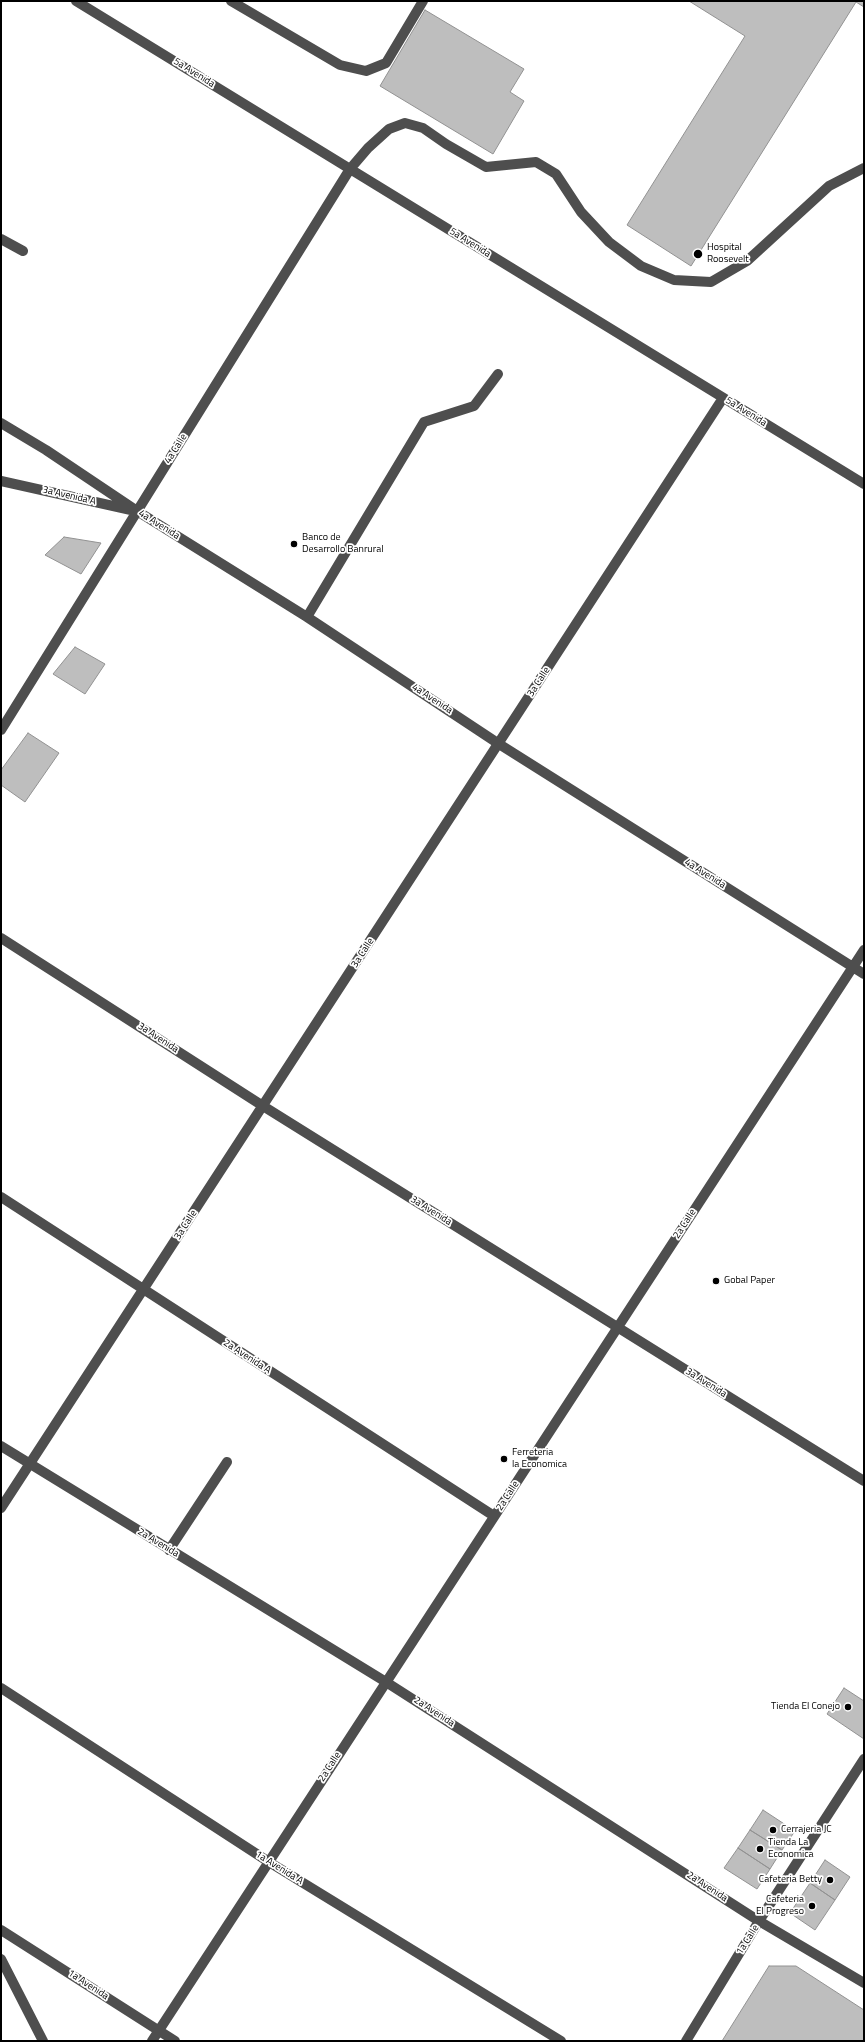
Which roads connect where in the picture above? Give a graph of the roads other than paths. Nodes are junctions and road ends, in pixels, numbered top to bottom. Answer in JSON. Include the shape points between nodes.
{"nodes":[{"id":1,"x":76,"y":1,"type":"edge"},
{"id":2,"x":231,"y":1,"type":"edge"},
{"id":3,"x":423,"y":1,"type":"edge"},
{"id":4,"x":864,"y":168,"type":"edge"},
{"id":5,"x":350,"y":169,"type":"junction"},
{"id":6,"x":1,"y":239,"type":"edge"},
{"id":7,"x":23,"y":252,"type":"dead end"},
{"id":8,"x":498,"y":374,"type":"dead end"},
{"id":9,"x":723,"y":398,"type":"junction"},
{"id":10,"x":1,"y":423,"type":"edge"},
{"id":11,"x":1,"y":481,"type":"edge"},
{"id":12,"x":864,"y":484,"type":"edge"},
{"id":13,"x":137,"y":511,"type":"junction"},
{"id":14,"x":307,"y":617,"type":"junction"},
{"id":15,"x":1,"y":730,"type":"edge"},
{"id":16,"x":499,"y":744,"type":"junction"},
{"id":17,"x":1,"y":938,"type":"edge"},
{"id":18,"x":864,"y":950,"type":"edge"},
{"id":19,"x":853,"y":967,"type":"junction"},
{"id":20,"x":864,"y":974,"type":"edge"},
{"id":21,"x":263,"y":1106,"type":"junction"},
{"id":22,"x":1,"y":1197,"type":"edge"},
{"id":23,"x":144,"y":1290,"type":"junction"},
{"id":24,"x":617,"y":1328,"type":"junction"},
{"id":25,"x":1,"y":1446,"type":"edge"},
{"id":26,"x":227,"y":1462,"type":"dead end"},
{"id":27,"x":29,"y":1465,"type":"junction"},
{"id":28,"x":864,"y":1481,"type":"edge"},
{"id":29,"x":1,"y":1508,"type":"edge"},
{"id":30,"x":494,"y":1516,"type":"junction"},
{"id":31,"x":169,"y":1550,"type":"junction"},
{"id":32,"x":386,"y":1682,"type":"junction"},
{"id":33,"x":1,"y":1688,"type":"edge"},
{"id":34,"x":864,"y":1759,"type":"edge"},
{"id":35,"x":269,"y":1862,"type":"junction"},
{"id":36,"x":760,"y":1921,"type":"junction"},
{"id":37,"x":1,"y":1930,"type":"edge"},
{"id":38,"x":1,"y":1959,"type":"edge"},
{"id":39,"x":864,"y":1983,"type":"edge"},
{"id":40,"x":159,"y":2030,"type":"junction"},
{"id":41,"x":43,"y":2041,"type":"edge"},
{"id":42,"x":152,"y":2041,"type":"edge"},
{"id":43,"x":175,"y":2041,"type":"edge"},
{"id":44,"x":561,"y":2041,"type":"edge"},
{"id":45,"x":686,"y":2041,"type":"edge"}],
"edges":[{"from":1,"to":5,"type":"street","name":"5a Avenida"},
{"from":2,"to":3,"type":"street","via":[[340,65],[366,71],[386,63]]},
{"from":4,"to":5,"type":"street","name":"4a Calle","via":[[829,186],[748,261],[711,282],[674,280],[641,266],[609,242],[581,212],[556,174],[536,162],[486,167],[423,128],[405,123],[389,129]]},
{"from":5,"to":9,"type":"street","name":"5a Avenida"},
{"from":5,"to":13,"type":"street","name":"4a Calle"},
{"from":6,"to":7,"type":"street"},
{"from":8,"to":14,"type":"street","via":[[474,406],[424,422]]},
{"from":9,"to":12,"type":"street","name":"5a Avenida"},
{"from":9,"to":16,"type":"street","name":"3a Calle"},
{"from":10,"to":13,"type":"street","name":"4a Avenida"},
{"from":11,"to":13,"type":"street","name":"3a Avenida A"},
{"from":13,"to":14,"type":"street","name":"4a Avenida"},
{"from":13,"to":15,"type":"street","name":"4a Calle"},
{"from":14,"to":16,"type":"street","name":"4a Avenida"},
{"from":16,"to":19,"type":"street","name":"4a Avenida"},
{"from":16,"to":21,"type":"street","name":"3a Calle"},
{"from":17,"to":21,"type":"street","name":"3a Avenida"},
{"from":18,"to":19,"type":"street","name":"2a Calle"},
{"from":19,"to":20,"type":"street","name":"4a Avenida"},
{"from":19,"to":24,"type":"street","name":"2a Calle"},
{"from":21,"to":23,"type":"street","name":"3a Calle"},
{"from":21,"to":24,"type":"street","name":"3a Avenida"},
{"from":22,"to":23,"type":"street","name":"2a Avenida A"},
{"from":23,"to":27,"type":"street","name":"3a Calle"},
{"from":23,"to":30,"type":"street","name":"2a Avenida A"},
{"from":24,"to":28,"type":"street","name":"3a Avenida"},
{"from":24,"to":30,"type":"street","name":"2a Calle"},
{"from":25,"to":27,"type":"street","name":"2a Avenida"},
{"from":26,"to":31,"type":"street"},
{"from":27,"to":29,"type":"street","name":"3a Calle"},
{"from":27,"to":31,"type":"street","name":"2a Avenida"},
{"from":30,"to":32,"type":"street","name":"2a Calle"},
{"from":31,"to":32,"type":"street","name":"2a Avenida"},
{"from":32,"to":35,"type":"street","name":"2a Calle"},
{"from":32,"to":36,"type":"street","name":"2a Avenida"},
{"from":33,"to":35,"type":"street","name":"1a Avenida A"},
{"from":34,"to":36,"type":"street","name":"1a Calle"},
{"from":35,"to":40,"type":"street","name":"2a Calle"},
{"from":35,"to":44,"type":"street","name":"1a Avenida A"},
{"from":36,"to":39,"type":"street","name":"2a Avenida"},
{"from":36,"to":45,"type":"street","name":"1a Calle"},
{"from":37,"to":40,"type":"street","name":"1a Avenida"},
{"from":38,"to":41,"type":"street"},
{"from":40,"to":42,"type":"street","name":"2a Calle"},
{"from":40,"to":43,"type":"street","name":"1a Avenida"}]}
